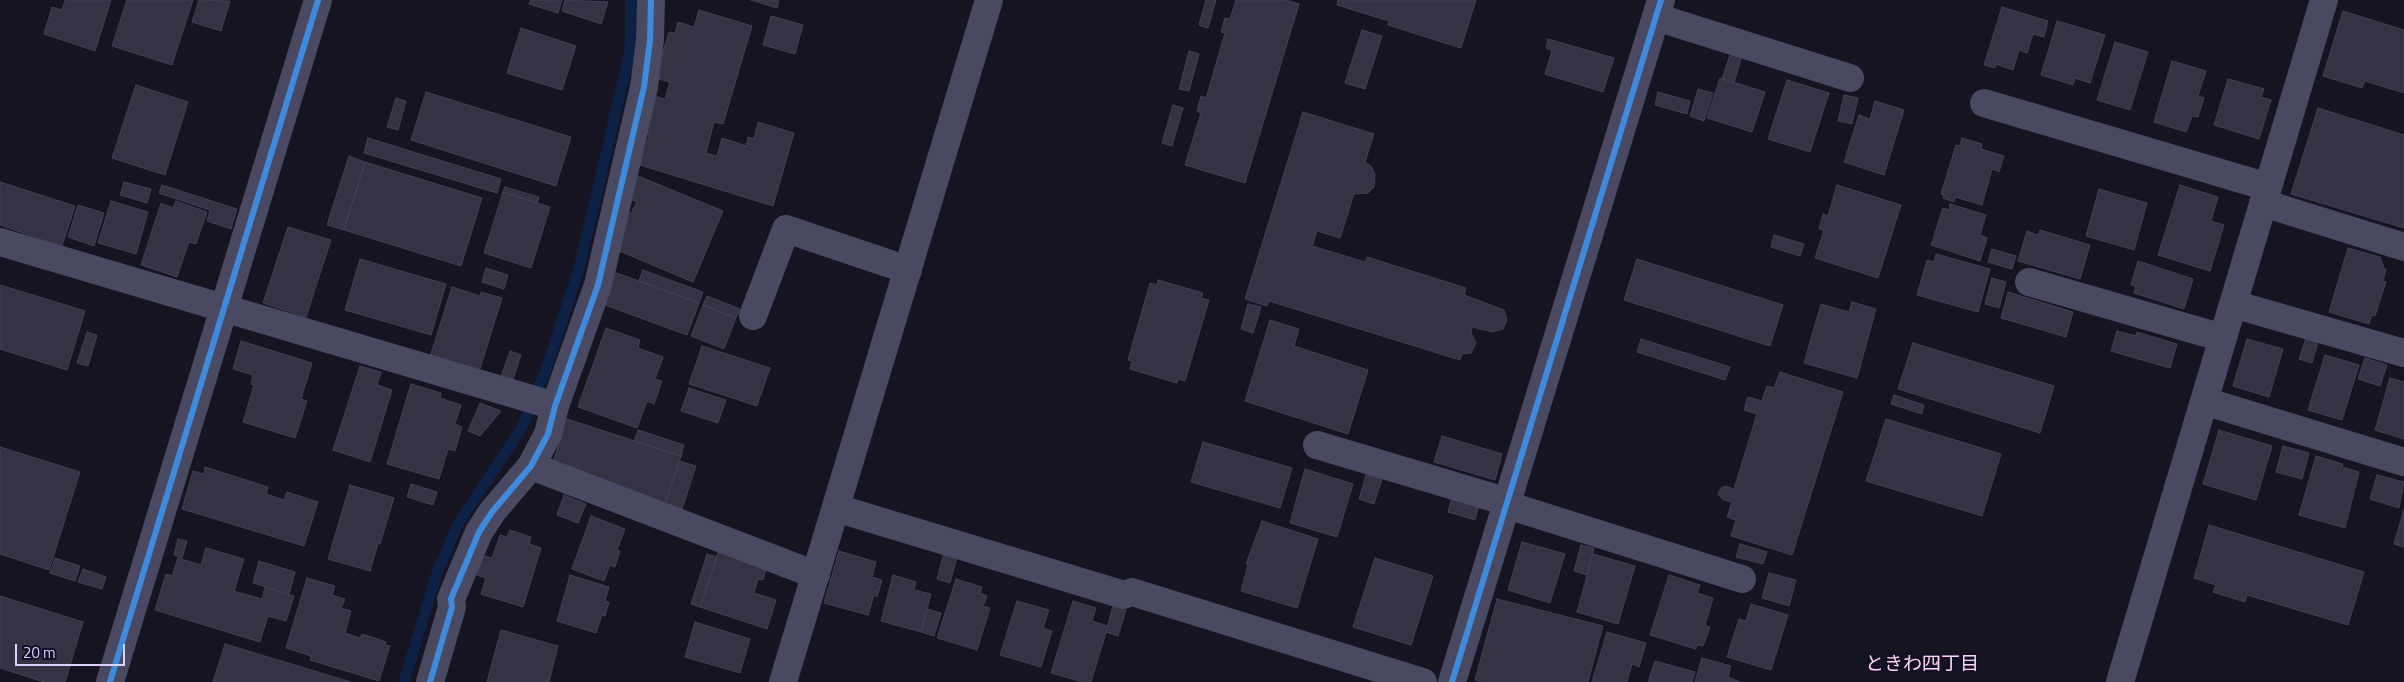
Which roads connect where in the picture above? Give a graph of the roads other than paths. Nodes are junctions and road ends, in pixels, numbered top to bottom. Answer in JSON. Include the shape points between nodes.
{"nodes":[{"id":1,"x":318,"y":0,"type":"edge"},
{"id":2,"x":651,"y":0,"type":"edge"},
{"id":3,"x":989,"y":0,"type":"edge"},
{"id":4,"x":2324,"y":0,"type":"edge"},
{"id":5,"x":1659,"y":8,"type":"edge"},
{"id":6,"x":1850,"y":78,"type":"dead end"},
{"id":7,"x":1984,"y":103,"type":"dead end"},
{"id":8,"x":2266,"y":195,"type":"junction"},
{"id":9,"x":0,"y":242,"type":"edge"},
{"id":10,"x":2404,"y":247,"type":"edge"},
{"id":11,"x":908,"y":270,"type":"junction"},
{"id":12,"x":2029,"y":282,"type":"dead end"},
{"id":13,"x":2233,"y":304,"type":"junction"},
{"id":14,"x":224,"y":310,"type":"junction"},
{"id":15,"x":753,"y":316,"type":"dead end"},
{"id":16,"x":2223,"y":338,"type":"junction"},
{"id":17,"x":2404,"y":354,"type":"edge"},
{"id":18,"x":2204,"y":401,"type":"junction"},
{"id":19,"x":552,"y":405,"type":"junction"},
{"id":20,"x":1317,"y":445,"type":"dead end"},
{"id":21,"x":2404,"y":462,"type":"edge"},
{"id":22,"x":531,"y":466,"type":"junction"},
{"id":23,"x":1508,"y":503,"type":"junction"},
{"id":24,"x":836,"y":508,"type":"junction"},
{"id":25,"x":816,"y":575,"type":"junction"},
{"id":26,"x":1742,"y":578,"type":"dead end"},
{"id":27,"x":110,"y":682,"type":"edge"},
{"id":28,"x":430,"y":682,"type":"edge"},
{"id":29,"x":783,"y":682,"type":"edge"},
{"id":30,"x":1423,"y":682,"type":"edge"},
{"id":31,"x":1452,"y":682,"type":"edge"},
{"id":32,"x":2120,"y":682,"type":"edge"}],
"edges":[{"from":1,"to":14,"type":"street"},
{"from":2,"to":19,"type":"street","via":[[644,87],[600,275]]},
{"from":3,"to":11,"type":"street"},
{"from":4,"to":8,"type":"street"},
{"from":5,"to":6,"type":"street"},
{"from":5,"to":23,"type":"street"},
{"from":7,"to":8,"type":"street"},
{"from":8,"to":10,"type":"street"},
{"from":8,"to":13,"type":"street"},
{"from":9,"to":14,"type":"street"},
{"from":11,"to":15,"type":"street","via":[[786,229]]},
{"from":11,"to":24,"type":"street"},
{"from":12,"to":16,"type":"street"},
{"from":13,"to":16,"type":"street"},
{"from":13,"to":17,"type":"street"},
{"from":14,"to":19,"type":"street"},
{"from":14,"to":27,"type":"street"},
{"from":16,"to":18,"type":"street"},
{"from":18,"to":21,"type":"street"},
{"from":18,"to":32,"type":"street"},
{"from":19,"to":22,"type":"street","via":[[548,434]]},
{"from":20,"to":23,"type":"street"},
{"from":22,"to":25,"type":"street"},
{"from":22,"to":28,"type":"street","via":[[479,532],[452,599]]},
{"from":23,"to":26,"type":"street"},
{"from":23,"to":31,"type":"street"},
{"from":24,"to":25,"type":"street"},
{"from":24,"to":30,"type":"street","via":[[1124,595],[1132,592]]},
{"from":25,"to":29,"type":"street"}]}
